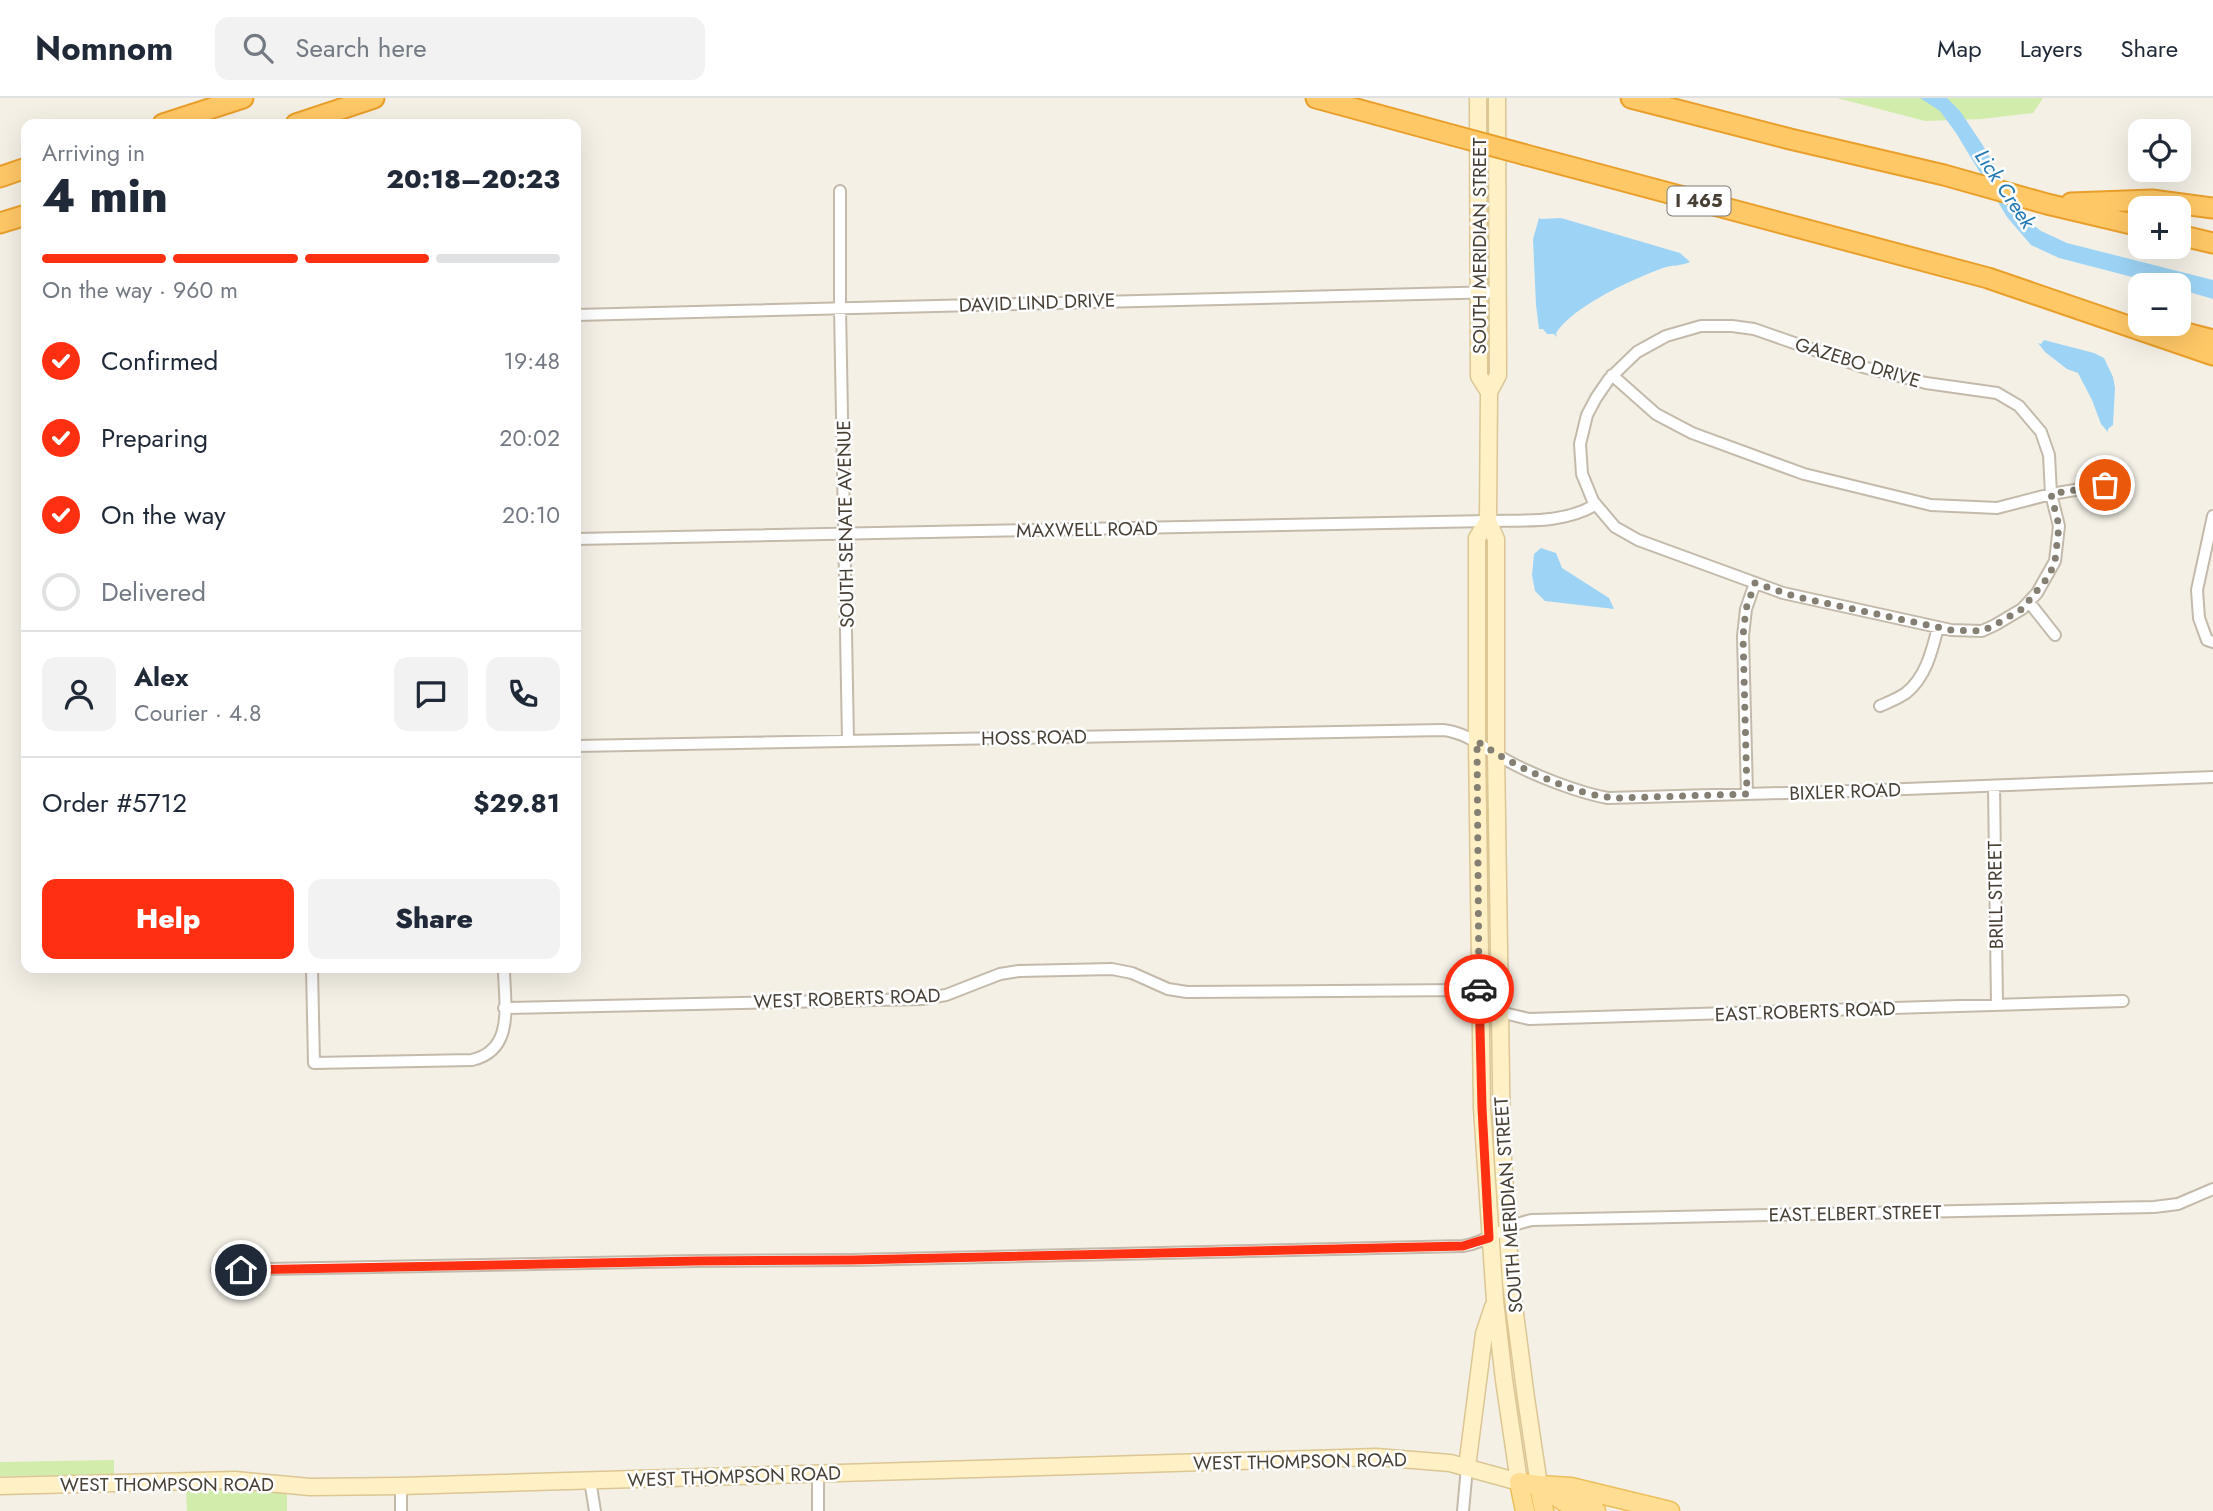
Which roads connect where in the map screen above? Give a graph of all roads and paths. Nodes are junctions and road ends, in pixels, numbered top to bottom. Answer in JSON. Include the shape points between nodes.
{"nodes":[{"id":1,"x":243,"y":98,"type":"edge"},
{"id":2,"x":374,"y":98,"type":"edge"},
{"id":3,"x":1316,"y":98,"type":"edge"},
{"id":4,"x":1478,"y":98,"type":"edge"},
{"id":5,"x":1497,"y":98,"type":"edge"},
{"id":6,"x":1631,"y":98,"type":"edge"},
{"id":7,"x":178,"y":119,"type":"edge"},
{"id":8,"x":311,"y":119,"type":"edge"},
{"id":9,"x":21,"y":170,"type":"edge"},
{"id":10,"x":0,"y":177,"type":"edge"},
{"id":11,"x":840,"y":191,"type":"dead end"},
{"id":12,"x":2047,"y":204,"type":"junction"},
{"id":13,"x":2213,"y":208,"type":"edge"},
{"id":14,"x":21,"y":217,"type":"edge"},
{"id":15,"x":0,"y":223,"type":"edge"},
{"id":16,"x":2128,"y":223,"type":"edge"},
{"id":17,"x":2191,"y":238,"type":"edge"},
{"id":18,"x":2213,"y":243,"type":"edge"},
{"id":19,"x":1479,"y":292,"type":"junction"},
{"id":20,"x":1499,"y":292,"type":"junction"},
{"id":21,"x":2035,"y":293,"type":"junction"},
{"id":22,"x":840,"y":308,"type":"junction"},
{"id":23,"x":581,"y":314,"type":"edge"},
{"id":24,"x":2128,"y":318,"type":"edge"},
{"id":25,"x":2191,"y":334,"type":"edge"},
{"id":26,"x":2213,"y":340,"type":"edge"},
{"id":27,"x":2213,"y":355,"type":"edge"},
{"id":28,"x":1612,"y":375,"type":"junction"},
{"id":29,"x":1489,"y":392,"type":"junction"},
{"id":30,"x":2105,"y":485,"type":"dead end"},
{"id":31,"x":2051,"y":494,"type":"junction"},
{"id":32,"x":1595,"y":505,"type":"junction"},
{"id":33,"x":2213,"y":516,"type":"edge"},
{"id":34,"x":1488,"y":521,"type":"junction"},
{"id":35,"x":844,"y":534,"type":"junction"},
{"id":36,"x":581,"y":539,"type":"edge"},
{"id":37,"x":1755,"y":583,"type":"junction"},
{"id":38,"x":2029,"y":602,"type":"junction"},
{"id":39,"x":1938,"y":627,"type":"junction"},
{"id":40,"x":2055,"y":635,"type":"dead end"},
{"id":41,"x":2213,"y":642,"type":"edge"},
{"id":42,"x":1881,"y":706,"type":"dead end"},
{"id":43,"x":848,"y":740,"type":"junction"},
{"id":44,"x":581,"y":746,"type":"edge"},
{"id":45,"x":1487,"y":748,"type":"junction"},
{"id":46,"x":2213,"y":777,"type":"edge"},
{"id":47,"x":1994,"y":786,"type":"junction"},
{"id":48,"x":1747,"y":794,"type":"junction"},
{"id":49,"x":312,"y":973,"type":"edge"},
{"id":50,"x":504,"y":973,"type":"edge"},
{"id":51,"x":2123,"y":1001,"type":"dead end"},
{"id":52,"x":1489,"y":1003,"type":"junction"},
{"id":53,"x":1997,"y":1005,"type":"junction"},
{"id":54,"x":504,"y":1007,"type":"junction"},
{"id":55,"x":2213,"y":1189,"type":"edge"},
{"id":56,"x":1498,"y":1233,"type":"junction"},
{"id":57,"x":216,"y":1270,"type":"dead end"},
{"id":58,"x":1495,"y":1301,"type":"junction"},
{"id":59,"x":1467,"y":1467,"type":"junction"},
{"id":60,"x":818,"y":1473,"type":"junction"},
{"id":61,"x":590,"y":1480,"type":"junction"},
{"id":62,"x":1519,"y":1482,"type":"junction"},
{"id":63,"x":0,"y":1486,"type":"edge"},
{"id":64,"x":401,"y":1486,"type":"junction"},
{"id":65,"x":1539,"y":1486,"type":"junction"},
{"id":66,"x":401,"y":1511,"type":"edge"},
{"id":67,"x":595,"y":1511,"type":"edge"},
{"id":68,"x":818,"y":1511,"type":"edge"},
{"id":69,"x":1463,"y":1511,"type":"edge"},
{"id":70,"x":1525,"y":1511,"type":"edge"},
{"id":71,"x":1544,"y":1511,"type":"edge"},
{"id":72,"x":1596,"y":1511,"type":"edge"},
{"id":73,"x":1670,"y":1511,"type":"edge"}],
"edges":[{"from":1,"to":7,"type":"highway"},
{"from":2,"to":8,"type":"highway"},
{"from":3,"to":21,"type":"highway","number":"I 465","bridge":true},
{"from":4,"to":19,"type":"main road","name":"SOUTH MERIDIAN STREET"},
{"from":5,"to":20,"type":"main road","name":"SOUTH MERIDIAN STREET"},
{"from":6,"to":12,"type":"highway"},
{"from":9,"to":10,"type":"highway"},
{"from":11,"to":22,"type":"street","name":"SOUTH SENATE AVENUE"},
{"from":12,"to":13,"type":"highway","via":[[2152,200]]},
{"from":12,"to":16,"type":"highway"},
{"from":14,"to":15,"type":"highway"},
{"from":17,"to":18,"type":"highway"},
{"from":19,"to":20,"type":"street","name":"DAVID LIND DRIVE"},
{"from":19,"to":22,"type":"street","name":"DAVID LIND DRIVE"},
{"from":19,"to":29,"type":"main road","name":"SOUTH MERIDIAN STREET","via":[[1479,376]]},
{"from":20,"to":29,"type":"main road","name":"SOUTH MERIDIAN STREET","via":[[1498,375]]},
{"from":21,"to":24,"type":"highway","number":"I 465"},
{"from":21,"to":27,"type":"highway"},
{"from":22,"to":23,"type":"street","name":"DAVID LIND DRIVE"},
{"from":22,"to":35,"type":"street","name":"SOUTH SENATE AVENUE"},
{"from":25,"to":26,"type":"highway"},
{"from":28,"to":31,"type":"street","via":[[1656,414],[1692,433],[1837,483],[1931,505],[1968,508],[1997,508]]},
{"from":28,"to":31,"type":"street","name":"GAZEBO DRIVE","via":[[1637,352],[1662,338],[1701,326],[1732,326],[1926,383],[1997,393],[2019,406],[2041,432],[2049,455]]},
{"from":28,"to":32,"type":"street","name":"GAZEBO DRIVE","via":[[1591,407],[1580,444],[1582,474]]},
{"from":29,"to":34,"type":"main road","name":"SOUTH MERIDIAN STREET"},
{"from":30,"to":31,"type":"street"},
{"from":31,"to":38,"type":"street","name":"GAZEBO DRIVE","via":[[2059,526],[2055,561]]},
{"from":32,"to":34,"type":"street","name":"MAXWELL ROAD","via":[[1556,519]]},
{"from":32,"to":37,"type":"street","via":[[1634,539]]},
{"from":33,"to":41,"type":"street","via":[[2197,590],[2199,618],[2207,640]]},
{"from":34,"to":35,"type":"street","name":"MAXWELL ROAD"},
{"from":34,"to":45,"type":"main road","name":"SOUTH MERIDIAN STREET","via":[[1496,539]]},
{"from":34,"to":45,"type":"main road","name":"SOUTH MERIDIAN STREET","via":[[1477,538]]},
{"from":35,"to":36,"type":"street","name":"MAXWELL ROAD"},
{"from":35,"to":43,"type":"street","name":"SOUTH SENATE AVENUE"},
{"from":37,"to":39,"type":"street","via":[[1797,597]]},
{"from":37,"to":48,"type":"street","via":[[1743,636]]},
{"from":38,"to":39,"type":"street","via":[[1982,631]]},
{"from":38,"to":40,"type":"street"},
{"from":39,"to":42,"type":"street","via":[[1919,680],[1905,694]]},
{"from":43,"to":44,"type":"street","name":"HOSS ROAD"},
{"from":43,"to":45,"type":"street","name":"HOSS ROAD","via":[[1443,730],[1461,733]]},
{"from":45,"to":48,"type":"street","name":"BIXLER ROAD","via":[[1510,762],[1598,796]]},
{"from":45,"to":52,"type":"main road","name":"SOUTH MERIDIAN STREET"},
{"from":45,"to":52,"type":"main road","name":"SOUTH MERIDIAN STREET"},
{"from":46,"to":47,"type":"street","name":"BIXLER ROAD"},
{"from":47,"to":48,"type":"street","name":"BIXLER ROAD"},
{"from":47,"to":53,"type":"street","name":"BRILL STREET"},
{"from":49,"to":54,"type":"street","via":[[314,1063],[477,1060],[491,1053],[500,1040]]},
{"from":50,"to":54,"type":"street"},
{"from":51,"to":53,"type":"street","name":"EAST ROBERTS ROAD"},
{"from":52,"to":53,"type":"street","name":"EAST ROBERTS ROAD","via":[[1517,1018],[1529,1019]]},
{"from":52,"to":54,"type":"street","name":"WEST ROBERTS ROAD","via":[[1463,990],[1187,992],[1106,969],[1005,973],[922,999]]},
{"from":52,"to":56,"type":"main road","name":"SOUTH MERIDIAN STREET","via":[[1502,1132]]},
{"from":52,"to":56,"type":"main road","name":"SOUTH MERIDIAN STREET","via":[[1482,1108]]},
{"from":55,"to":56,"type":"street","name":"EAST ELBERT STREET","via":[[2178,1204],[2154,1207],[1532,1220]]},
{"from":56,"to":57,"type":"street","name":"EAST ELBERT STREET","via":[[1463,1246]]},
{"from":56,"to":58,"type":"main road","name":"SOUTH MERIDIAN STREET"},
{"from":56,"to":65,"type":"main road","name":"SOUTH MERIDIAN STREET"},
{"from":58,"to":59,"type":"main road","name":"SOUTH MERIDIAN STREET","via":[[1484,1334]]},
{"from":58,"to":62,"type":"main road","name":"SOUTH MERIDIAN STREET"},
{"from":59,"to":60,"type":"main road","name":"WEST THOMPSON ROAD","via":[[1376,1457]]},
{"from":59,"to":62,"type":"main road","name":"WEST THOMPSON ROAD"},
{"from":59,"to":69,"type":"street","name":"SOUTH MERIDIAN STREET"},
{"from":60,"to":61,"type":"main road","name":"WEST THOMPSON ROAD"},
{"from":60,"to":68,"type":"street"},
{"from":61,"to":64,"type":"main road","name":"WEST THOMPSON ROAD"},
{"from":61,"to":67,"type":"street"},
{"from":62,"to":65,"type":"main road"},
{"from":62,"to":70,"type":"main road","name":"SOUTH MERIDIAN STREET"},
{"from":63,"to":64,"type":"main road","name":"WEST THOMPSON ROAD","via":[[235,1480],[310,1487]]},
{"from":64,"to":66,"type":"street"},
{"from":65,"to":71,"type":"main road","name":"SOUTH MERIDIAN STREET"},
{"from":65,"to":72,"type":"main road","via":[[1564,1502]]},
{"from":65,"to":73,"type":"main road","via":[[1571,1487]]}]}
